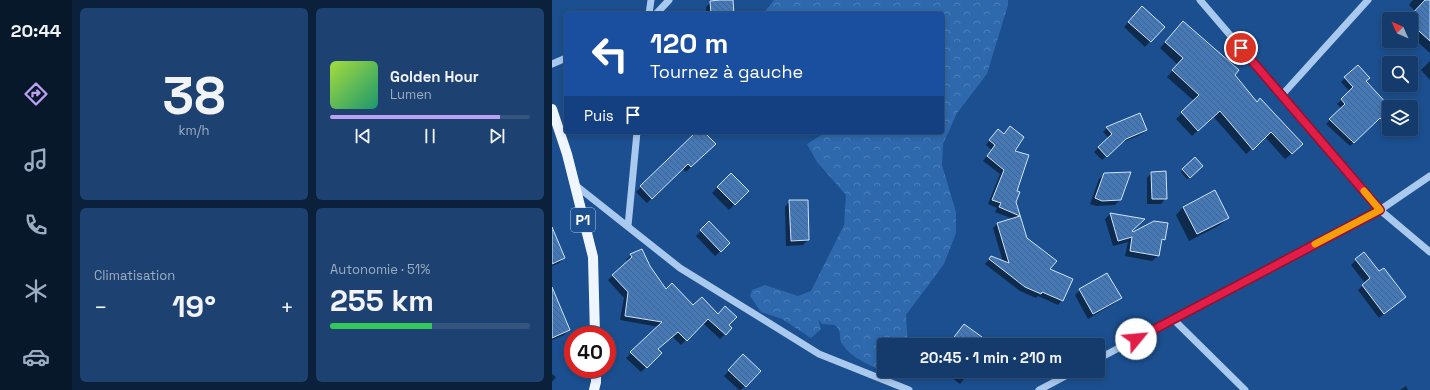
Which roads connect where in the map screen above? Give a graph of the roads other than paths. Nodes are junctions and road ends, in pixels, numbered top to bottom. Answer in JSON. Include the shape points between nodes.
{"nodes":[{"id":1,"x":651,"y":0,"type":"edge"},
{"id":2,"x":669,"y":0,"type":"edge"},
{"id":3,"x":1200,"y":0,"type":"edge"},
{"id":4,"x":1368,"y":0,"type":"edge"},
{"id":5,"x":649,"y":12,"type":"edge"},
{"id":6,"x":658,"y":12,"type":"edge"},
{"id":7,"x":564,"y":59,"type":"edge"},
{"id":8,"x":552,"y":64,"type":"edge"},
{"id":9,"x":1282,"y":95,"type":"junction"},
{"id":10,"x":552,"y":109,"type":"edge"},
{"id":11,"x":637,"y":134,"type":"edge"},
{"id":12,"x":1430,"y":176,"type":"edge"},
{"id":13,"x":574,"y":184,"type":"junction"},
{"id":14,"x":1380,"y":210,"type":"junction"},
{"id":15,"x":628,"y":226,"type":"junction"},
{"id":16,"x":1430,"y":252,"type":"edge"},
{"id":17,"x":1173,"y":319,"type":"junction"},
{"id":18,"x":595,"y":326,"type":"edge"},
{"id":19,"x":1105,"y":355,"type":"edge"},
{"id":20,"x":596,"y":378,"type":"edge"},
{"id":21,"x":1062,"y":378,"type":"edge"},
{"id":22,"x":594,"y":390,"type":"edge"},
{"id":23,"x":907,"y":390,"type":"edge"},
{"id":24,"x":1039,"y":390,"type":"edge"},
{"id":25,"x":1245,"y":390,"type":"edge"}],
"edges":[{"from":1,"to":5,"type":"street"},
{"from":2,"to":6,"type":"street"},
{"from":3,"to":9,"type":"street"},
{"from":4,"to":9,"type":"street"},
{"from":7,"to":8,"type":"street"},
{"from":9,"to":14,"type":"street"},
{"from":10,"to":13,"type":"main road","number":"P1"},
{"from":11,"to":15,"type":"street"},
{"from":12,"to":14,"type":"street"},
{"from":13,"to":15,"type":"street"},
{"from":13,"to":18,"type":"main road","number":"P1","via":[[593,258]]},
{"from":14,"to":16,"type":"street"},
{"from":14,"to":17,"type":"street"},
{"from":15,"to":23,"type":"street","via":[[680,268],[819,354]]},
{"from":17,"to":19,"type":"street"},
{"from":17,"to":25,"type":"street"},
{"from":20,"to":22,"type":"main road"},
{"from":21,"to":24,"type":"street"}]}
